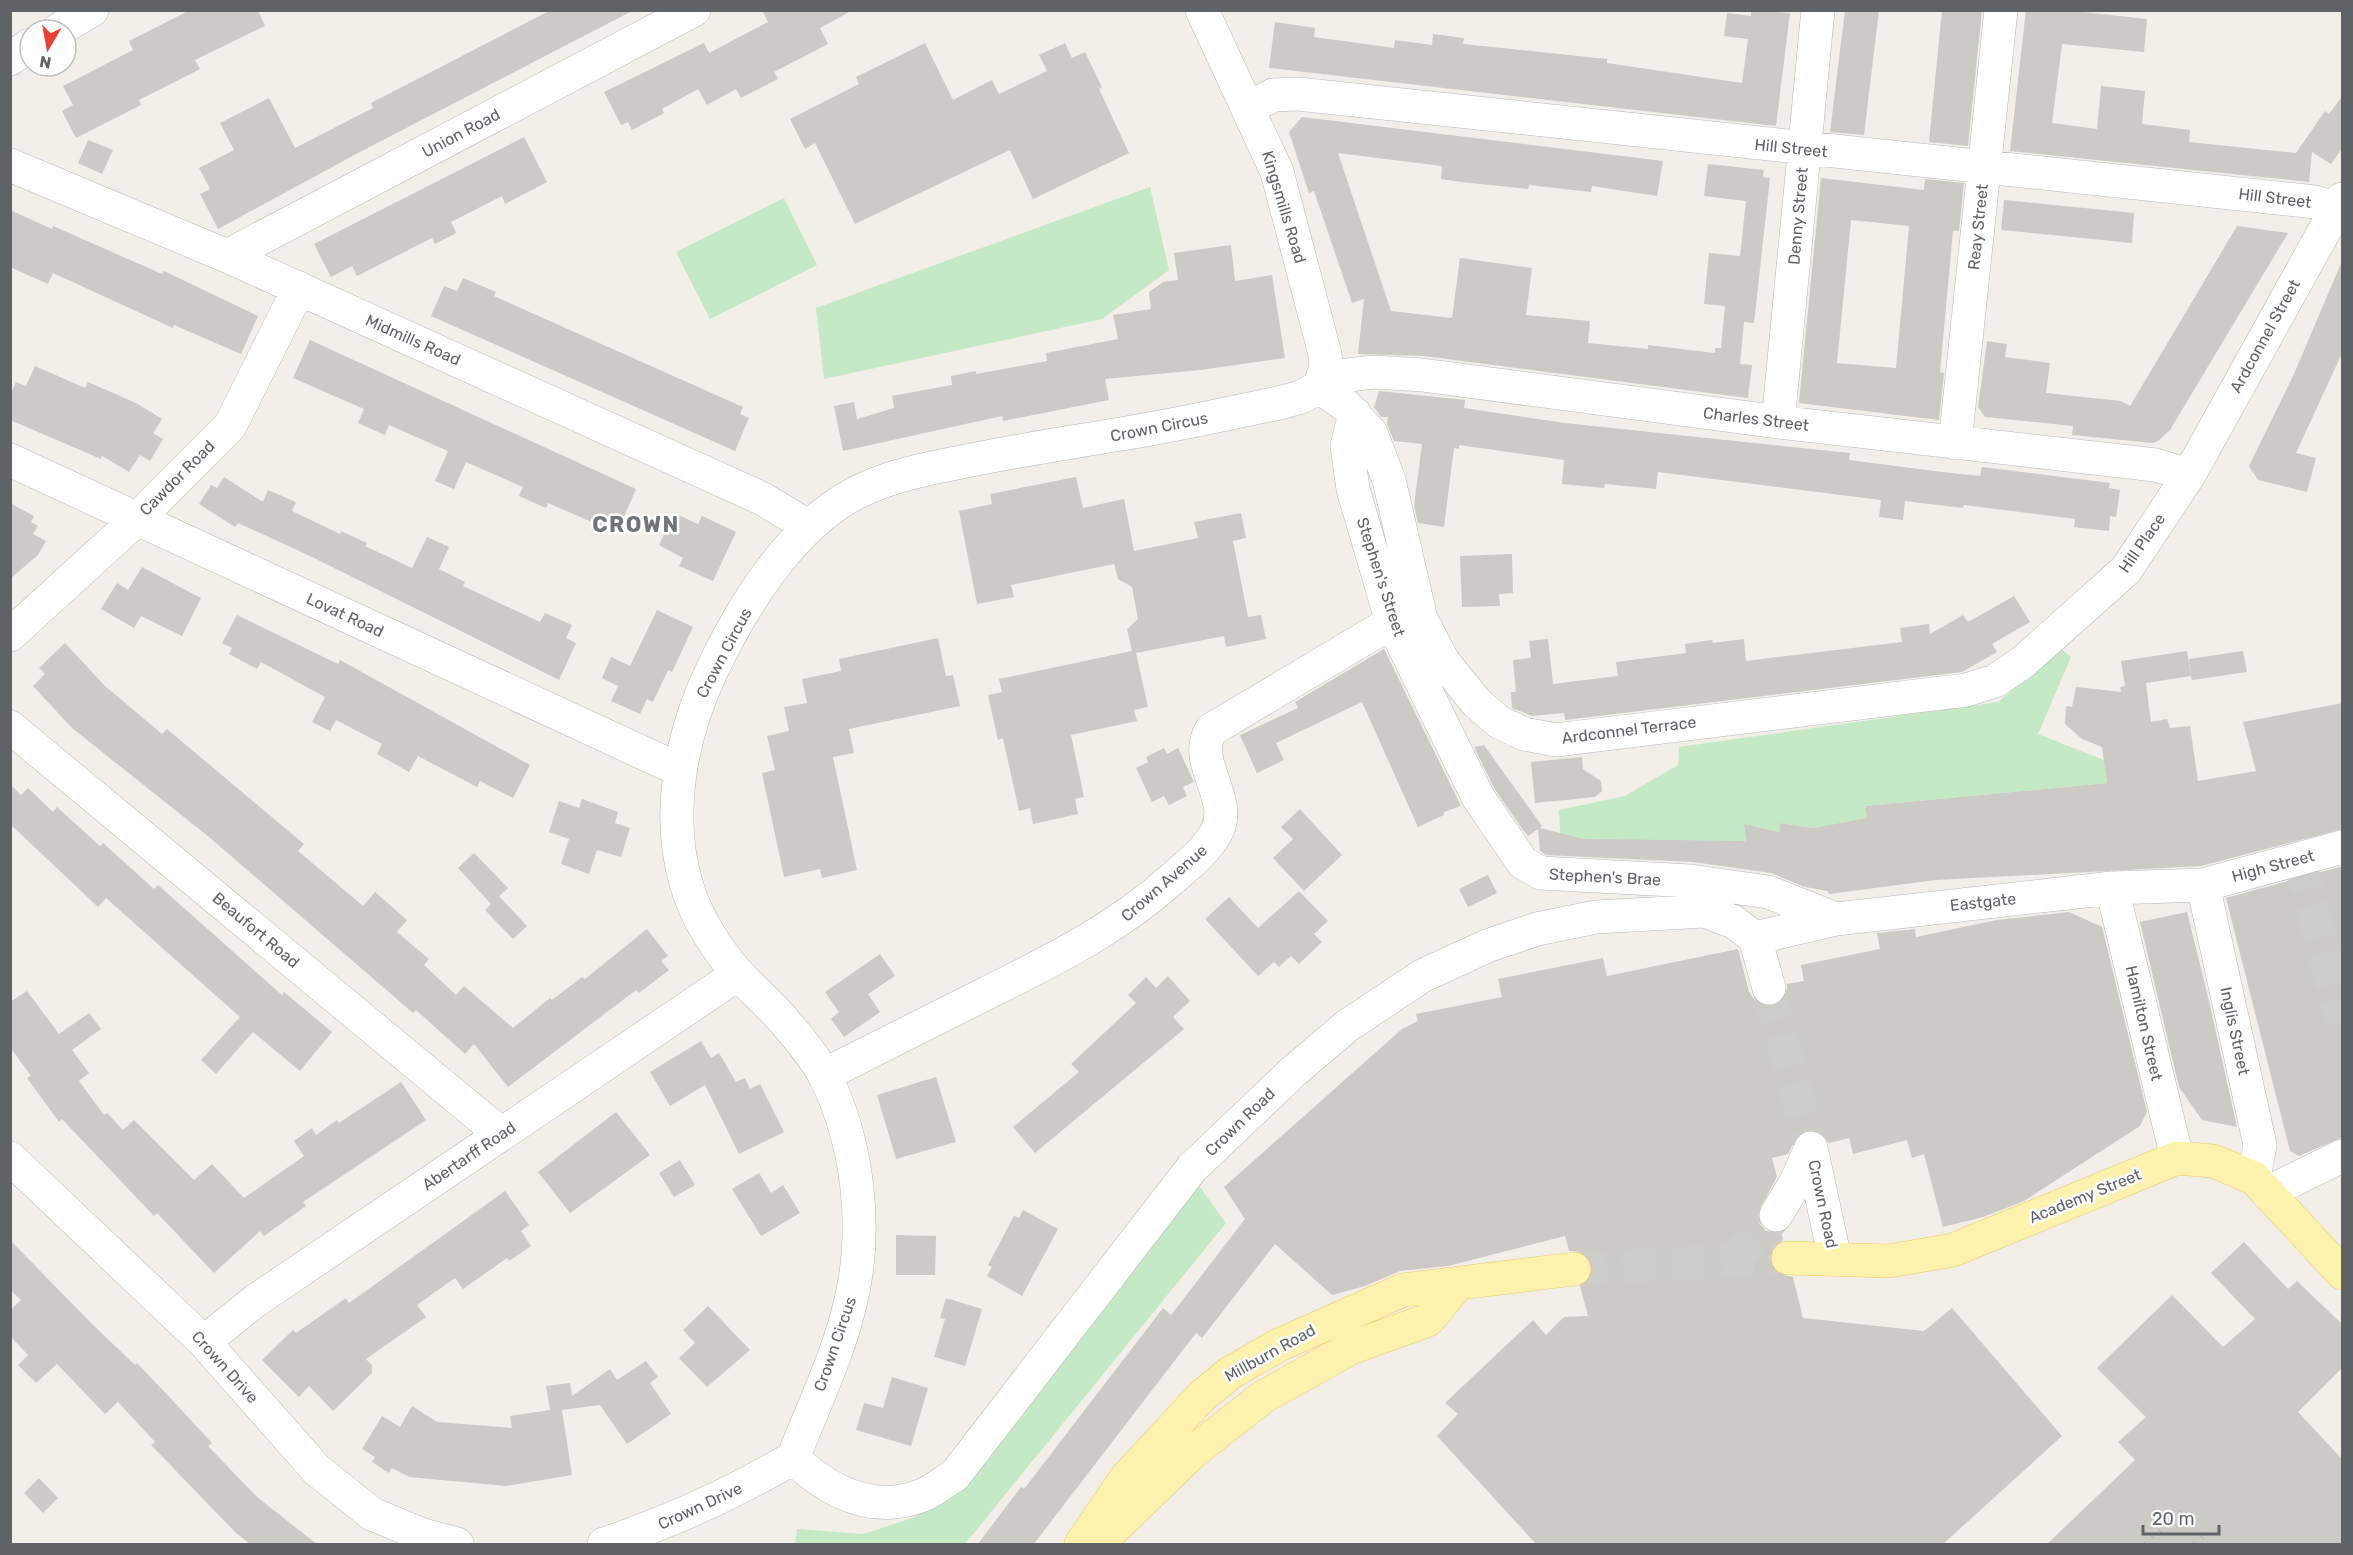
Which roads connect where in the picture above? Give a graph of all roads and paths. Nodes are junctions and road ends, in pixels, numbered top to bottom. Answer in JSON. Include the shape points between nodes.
{"nodes":[{"id":1,"x":92,"y":10,"type":"edge"},
{"id":2,"x":694,"y":10,"type":"edge"},
{"id":3,"x":1202,"y":10,"type":"edge"},
{"id":4,"x":1818,"y":10,"type":"edge"},
{"id":5,"x":2001,"y":10,"type":"edge"},
{"id":6,"x":78,"y":18,"type":"edge"},
{"id":7,"x":1249,"y":108,"type":"junction"},
{"id":8,"x":1805,"y":150,"type":"junction"},
{"id":9,"x":10,"y":165,"type":"edge"},
{"id":10,"x":1984,"y":166,"type":"junction"},
{"id":11,"x":2339,"y":203,"type":"edge"},
{"id":12,"x":227,"y":256,"type":"junction"},
{"id":13,"x":299,"y":288,"type":"junction"},
{"id":14,"x":1321,"y":382,"type":"junction"},
{"id":15,"x":1355,"y":414,"type":"junction"},
{"id":16,"x":1778,"y":422,"type":"junction"},
{"id":17,"x":1955,"y":443,"type":"junction"},
{"id":18,"x":10,"y":460,"type":"edge"},
{"id":19,"x":2188,"y":475,"type":"junction"},
{"id":20,"x":137,"y":519,"type":"junction"},
{"id":21,"x":809,"y":527,"type":"junction"},
{"id":22,"x":2088,"y":604,"type":"joint"},
{"id":23,"x":1392,"y":622,"type":"junction"},
{"id":24,"x":10,"y":634,"type":"edge"},
{"id":25,"x":10,"y":727,"type":"edge"},
{"id":26,"x":680,"y":770,"type":"junction"},
{"id":27,"x":1478,"y":797,"type":"joint"},
{"id":28,"x":2343,"y":847,"type":"edge"},
{"id":29,"x":2203,"y":885,"type":"junction"},
{"id":30,"x":2112,"y":888,"type":"junction"},
{"id":31,"x":1768,"y":892,"type":"joint"},
{"id":32,"x":1836,"y":919,"type":"junction"},
{"id":33,"x":1755,"y":938,"type":"junction"},
{"id":34,"x":738,"y":974,"type":"junction"},
{"id":35,"x":1769,"y":988,"type":"tunnel mouth"},
{"id":36,"x":824,"y":1075,"type":"junction"},
{"id":37,"x":501,"y":1134,"type":"junction"},
{"id":38,"x":2343,"y":1156,"type":"edge"},
{"id":39,"x":10,"y":1158,"type":"edge"},
{"id":40,"x":2177,"y":1158,"type":"junction"},
{"id":41,"x":2260,"y":1185,"type":"junction"},
{"id":42,"x":1776,"y":1215,"type":"tunnel mouth"},
{"id":43,"x":1788,"y":1258,"type":"tunnel mouth"},
{"id":44,"x":1835,"y":1259,"type":"junction"},
{"id":45,"x":1574,"y":1269,"type":"tunnel mouth"},
{"id":46,"x":2343,"y":1273,"type":"edge"},
{"id":47,"x":1457,"y":1285,"type":"junction"},
{"id":48,"x":204,"y":1342,"type":"junction"},
{"id":49,"x":793,"y":1458,"type":"junction"},
{"id":50,"x":457,"y":1545,"type":"edge"},
{"id":51,"x":604,"y":1545,"type":"edge"},
{"id":52,"x":1081,"y":1545,"type":"edge"},
{"id":53,"x":1098,"y":1545,"type":"edge"}],
"edges":[{"from":1,"to":6,"type":"street"},
{"from":2,"to":12,"type":"street","name":"Union Road"},
{"from":3,"to":7,"type":"street","name":"Kingsmills Road"},
{"from":4,"to":8,"type":"street","name":"Denny Street"},
{"from":5,"to":10,"type":"street","name":"Reay Street"},
{"from":7,"to":8,"type":"street","name":"Hill Street","via":[[1273,95],[1298,94]]},
{"from":7,"to":14,"type":"street","name":"Kingsmills Road","via":[[1277,172],[1294,231],[1325,354]]},
{"from":8,"to":10,"type":"street","name":"Hill Street"},
{"from":8,"to":16,"type":"street","name":"Denny Street"},
{"from":9,"to":12,"type":"street","name":"Midmills Road"},
{"from":10,"to":11,"type":"street","name":"Hill Street"},
{"from":10,"to":17,"type":"street","name":"Reay Street"},
{"from":11,"to":19,"type":"street","name":"Ardconnel Street"},
{"from":12,"to":13,"type":"street","name":"Midmills Road"},
{"from":13,"to":20,"type":"street","name":"Cawdor Road","via":[[230,426]]},
{"from":13,"to":21,"type":"street","name":"Midmills Road","via":[[763,498]]},
{"from":14,"to":15,"type":"street","name":"Ardconnel Terrace"},
{"from":14,"to":16,"type":"street","name":"Charles Street","via":[[1374,372],[1422,375]]},
{"from":14,"to":21,"type":"street","name":"Crown Circus","via":[[1301,398],[901,475],[853,495]]},
{"from":15,"to":22,"type":"street","name":"Ardconnel Terrace","via":[[1371,433],[1389,480],[1421,619],[1443,661],[1476,702],[1499,722],[1524,734],[1556,740],[1983,686],[2023,662]]},
{"from":15,"to":23,"type":"street","name":"Stephen's Street","via":[[1347,446],[1353,489]]},
{"from":16,"to":17,"type":"street","name":"Charles Street"},
{"from":17,"to":19,"type":"street","name":"Charles Street","via":[[2155,465]]},
{"from":18,"to":20,"type":"street","name":"Lovat Road"},
{"from":19,"to":22,"type":"street","name":"Hill Place","via":[[2126,570]]},
{"from":20,"to":24,"type":"street","name":"Cawdor Road"},
{"from":20,"to":26,"type":"street","name":"Lovat Road"},
{"from":21,"to":26,"type":"street","name":"Crown Circus","via":[[764,580],[730,633],[698,701]]},
{"from":23,"to":27,"type":"street","name":"Stephen's Street"},
{"from":23,"to":36,"type":"street","name":"Crown Avenue","via":[[1211,730],[1205,740],[1205,757],[1220,803],[1221,822],[1204,851],[1134,911],[1081,946]]},
{"from":25,"to":37,"type":"street","name":"Beaufort Road"},
{"from":26,"to":34,"type":"street","name":"Crown Circus","via":[[676,834],[687,887],[707,930]]},
{"from":27,"to":31,"type":"street","name":"Stephen's Brae","via":[[1523,863],[1541,873],[1690,881]]},
{"from":28,"to":29,"type":"street","name":"High Street"},
{"from":29,"to":30,"type":"street","name":"Eastgate"},
{"from":29,"to":41,"type":"street","name":"Inglis Street","via":[[2260,1144]]},
{"from":30,"to":32,"type":"street","name":"Eastgate"},
{"from":30,"to":40,"type":"street","name":"Hamilton Street"},
{"from":31,"to":32,"type":"street","name":"Eastgate"},
{"from":32,"to":33,"type":"street"},
{"from":33,"to":35,"type":"street"},
{"from":33,"to":49,"type":"street","name":"Crown Road","via":[[1734,922],[1705,911],[1596,917],[1537,929],[1487,946],[1422,976],[1347,1026],[1192,1168],[955,1475],[923,1495],[889,1504],[870,1504],[812,1476]]},
{"from":34,"to":36,"type":"street","name":"Crown Circus","via":[[785,1021]]},
{"from":34,"to":37,"type":"street","name":"Abertarff Road"},
{"from":36,"to":49,"type":"street","name":"Crown Circus","via":[[844,1127],[855,1178],[857,1264],[842,1331]]},
{"from":37,"to":48,"type":"street","name":"Abertarff Road","via":[[255,1301]]},
{"from":38,"to":41,"type":"street"},
{"from":39,"to":48,"type":"street","name":"Crown Drive"},
{"from":40,"to":41,"type":"main road","name":"Academy Street","via":[[2213,1161],[2236,1168]]},
{"from":40,"to":44,"type":"main road","name":"Academy Street","via":[[1953,1250],[1889,1261]]},
{"from":41,"to":46,"type":"main road","name":"Academy Street"},
{"from":42,"to":44,"type":"street","name":"Crown Road","via":[[1811,1148]]},
{"from":43,"to":44,"type":"main road","name":"Academy Street"},
{"from":45,"to":47,"type":"main road","name":"Millburn Road"},
{"from":47,"to":52,"type":"main road","name":"Millburn Road","via":[[1403,1290],[1317,1327],[1230,1373],[1202,1396],[1126,1478]]},
{"from":47,"to":53,"type":"main road","via":[[1428,1320],[1352,1348],[1263,1397],[1193,1452]]},
{"from":48,"to":50,"type":"street","name":"Crown Drive","via":[[317,1470],[372,1514]]},
{"from":49,"to":51,"type":"street","name":"Crown Drive","via":[[742,1488],[660,1526]]}]}
